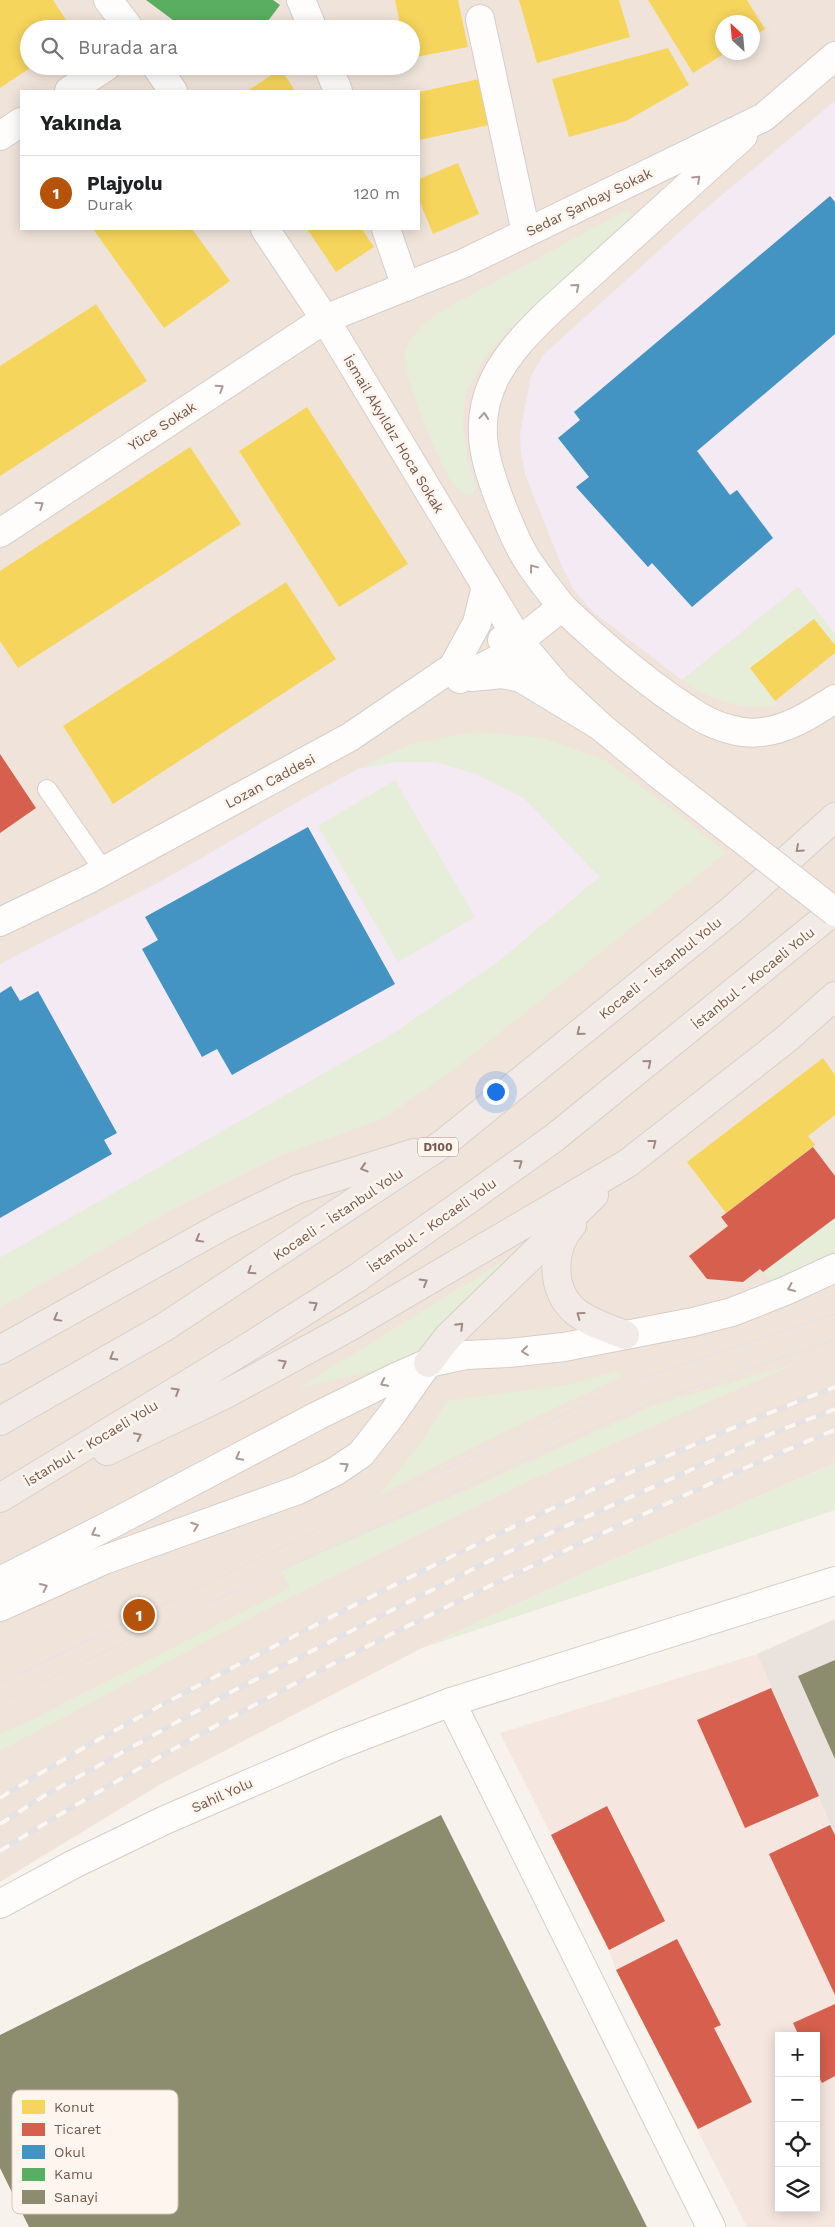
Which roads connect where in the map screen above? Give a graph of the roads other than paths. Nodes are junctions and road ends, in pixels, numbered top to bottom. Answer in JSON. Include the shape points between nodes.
{"nodes":[{"id":1,"x":108,"y":0,"type":"edge"},
{"id":2,"x":301,"y":0,"type":"edge"},
{"id":3,"x":480,"y":19,"type":"dead end"},
{"id":4,"x":123,"y":20,"type":"edge"},
{"id":5,"x":309,"y":20,"type":"edge"},
{"id":6,"x":835,"y":56,"type":"edge"},
{"id":7,"x":93,"y":75,"type":"edge"},
{"id":8,"x":162,"y":75,"type":"edge"},
{"id":9,"x":332,"y":75,"type":"edge"},
{"id":10,"x":71,"y":90,"type":"edge"},
{"id":11,"x":172,"y":90,"type":"edge"},
{"id":12,"x":338,"y":90,"type":"edge"},
{"id":13,"x":764,"y":117,"type":"junction"},
{"id":14,"x":20,"y":123,"type":"edge"},
{"id":15,"x":0,"y":136,"type":"edge"},
{"id":16,"x":266,"y":230,"type":"edge"},
{"id":17,"x":386,"y":230,"type":"edge"},
{"id":18,"x":526,"y":233,"type":"junction"},
{"id":19,"x":406,"y":288,"type":"junction"},
{"id":20,"x":325,"y":319,"type":"junction"},
{"id":21,"x":0,"y":532,"type":"edge"},
{"id":22,"x":486,"y":586,"type":"junction"},
{"id":23,"x":562,"y":607,"type":"junction"},
{"id":24,"x":519,"y":641,"type":"junction"},
{"id":25,"x":457,"y":673,"type":"junction"},
{"id":26,"x":835,"y":700,"type":"edge"},
{"id":27,"x":600,"y":726,"type":"junction"},
{"id":28,"x":47,"y":789,"type":"dead end"},
{"id":29,"x":835,"y":817,"type":"edge"},
{"id":30,"x":104,"y":870,"type":"junction"},
{"id":31,"x":835,"y":911,"type":"edge"},
{"id":32,"x":0,"y":922,"type":"edge"},
{"id":33,"x":835,"y":996,"type":"edge"},
{"id":34,"x":444,"y":1143,"type":"junction"},
{"id":35,"x":628,"y":1163,"type":"junction"},
{"id":36,"x":835,"y":1268,"type":"edge"},
{"id":37,"x":625,"y":1334,"type":"junction"},
{"id":38,"x":0,"y":1350,"type":"edge"},
{"id":39,"x":428,"y":1363,"type":"junction"},
{"id":40,"x":0,"y":1421,"type":"edge"},
{"id":41,"x":0,"y":1498,"type":"edge"},
{"id":42,"x":0,"y":1503,"type":"edge"},
{"id":43,"x":0,"y":1581,"type":"edge"},
{"id":44,"x":835,"y":1581,"type":"edge"},
{"id":45,"x":0,"y":1607,"type":"edge"},
{"id":46,"x":451,"y":1702,"type":"junction"},
{"id":47,"x":0,"y":1904,"type":"edge"},
{"id":48,"x":711,"y":2227,"type":"edge"}],
"edges":[{"from":1,"to":4,"type":"main road"},
{"from":2,"to":5,"type":"main road"},
{"from":3,"to":18,"type":"main road"},
{"from":6,"to":13,"type":"main road","name":"Sedar Şanbay Sokak"},
{"from":7,"to":10,"type":"main road"},
{"from":8,"to":11,"type":"main road"},
{"from":9,"to":12,"type":"main road"},
{"from":13,"to":18,"type":"main road","name":"Sedar Şanbay Sokak"},
{"from":23,"to":13,"type":"main road","one_way":true,"via":[[528,561],[490,478],[483,429],[485,407],[494,380],[507,358],[546,315]]},
{"from":14,"to":15,"type":"main road"},
{"from":16,"to":20,"type":"main road","name":"İsmail Akyıldız Hoca Sokak"},
{"from":17,"to":19,"type":"main road"},
{"from":18,"to":19,"type":"main road","name":"Sedar Şanbay Sokak"},
{"from":19,"to":20,"type":"main road","name":"Sedar Şanbay Sokak"},
{"from":21,"to":20,"type":"main road","name":"Yüce Sokak","one_way":true},
{"from":20,"to":22,"type":"main road","name":"İsmail Akyıldız Hoca Sokak"},
{"from":22,"to":24,"type":"main road","name":"İsmail Akyıldız Hoca Sokak"},
{"from":22,"to":25,"type":"main road","name":"Lozan Caddesi","via":[[478,623]]},
{"from":23,"to":24,"type":"main road"},
{"from":23,"to":26,"type":"main road","via":[[661,690],[716,724],[738,731],[762,733],[786,727]]},
{"from":24,"to":25,"type":"main road","via":[[506,639],[489,645]]},
{"from":24,"to":27,"type":"main road","name":"İsmail Akyıldız Hoca Sokak","via":[[557,686]]},
{"from":25,"to":27,"type":"main road","via":[[502,674],[521,678]]},
{"from":25,"to":30,"type":"main road","name":"Lozan Caddesi","via":[[350,737]]},
{"from":27,"to":31,"type":"main road","bridge":true},
{"from":28,"to":30,"type":"lane"},
{"from":29,"to":34,"type":"highway","name":"Kocaeli - İstanbul Yolu","number":"D100","one_way":true,"via":[[733,908]]},
{"from":30,"to":32,"type":"main road","name":"Lozan Caddesi"},
{"from":41,"to":31,"type":"highway","name":"İstanbul - Kocaeli Yolu","one_way":true,"via":[[334,1292],[462,1204],[561,1132]]},
{"from":35,"to":33,"type":"highway","one_way":true},
{"from":34,"to":38,"type":"highway","one_way":true,"via":[[298,1189],[224,1225]]},
{"from":34,"to":40,"type":"highway","name":"Kocaeli - İstanbul Yolu","number":"D100","one_way":true,"via":[[163,1328]]},
{"from":37,"to":35,"type":"highway","one_way":true,"via":[[574,1311],[564,1298],[555,1266],[559,1245],[568,1229]]},
{"from":39,"to":35,"type":"highway","one_way":true,"via":[[448,1337]]},
{"from":42,"to":35,"type":"highway","one_way":true,"via":[[226,1394],[349,1327]]},
{"from":36,"to":37,"type":"main road","one_way":true,"via":[[732,1312]]},
{"from":37,"to":39,"type":"main road","one_way":true,"via":[[564,1347],[466,1355]]},
{"from":39,"to":43,"type":"main road","one_way":true,"via":[[317,1416]]},
{"from":45,"to":39,"type":"main road","one_way":true,"via":[[104,1560],[298,1490],[336,1471],[361,1454]]},
{"from":44,"to":46,"type":"main road","name":"Sahil Yolu"},
{"from":46,"to":47,"type":"main road","name":"Sahil Yolu","via":[[336,1746],[165,1820]]},
{"from":46,"to":48,"type":"main road"}]}
